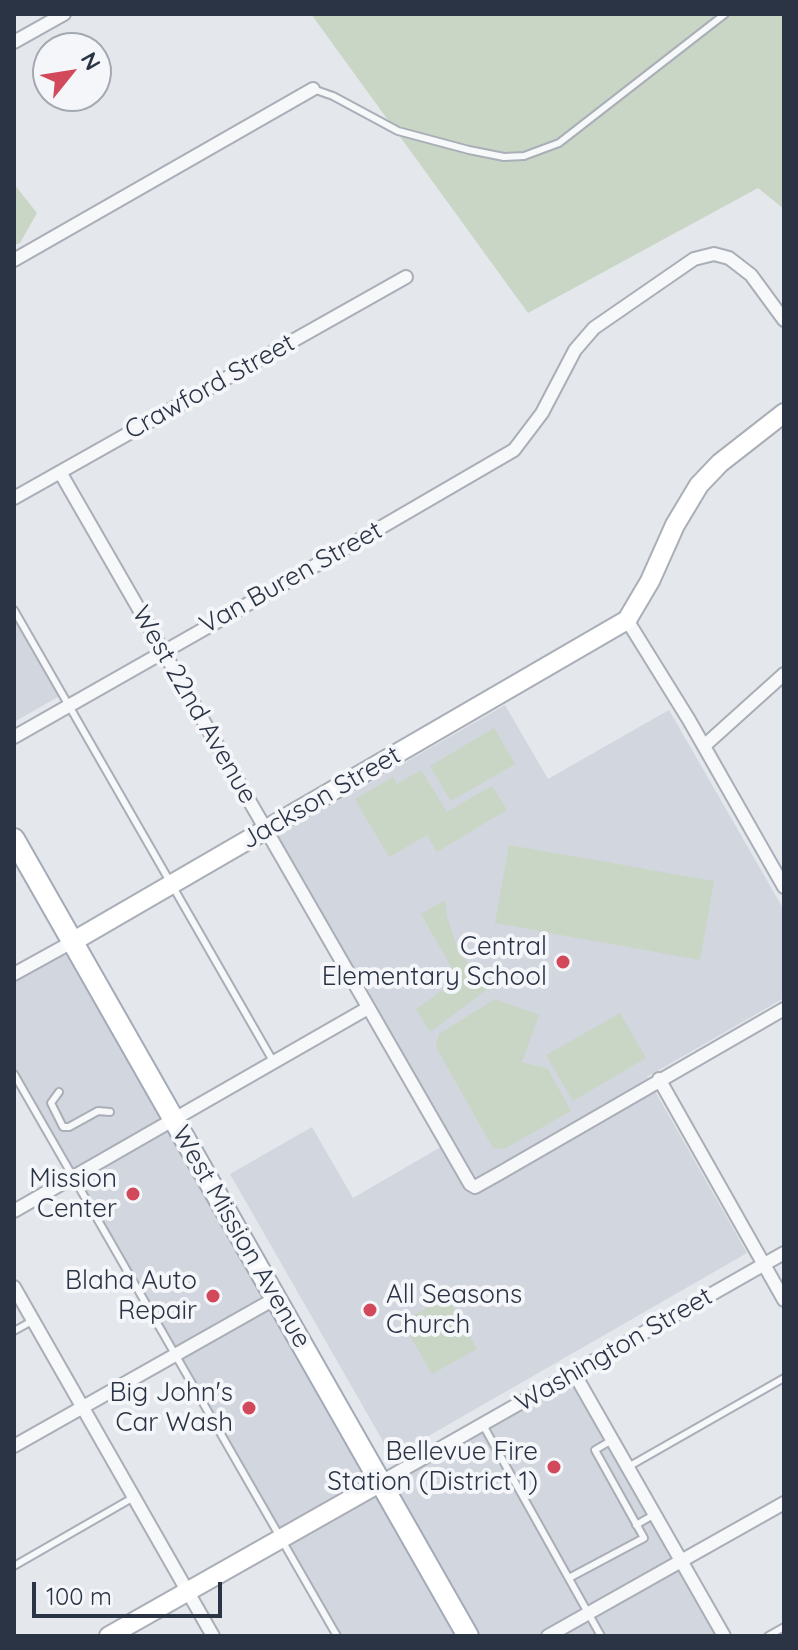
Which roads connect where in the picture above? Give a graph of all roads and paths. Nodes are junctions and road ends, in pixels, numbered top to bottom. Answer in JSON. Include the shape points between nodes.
{"nodes":[{"id":1,"x":64,"y":14,"type":"edge"},
{"id":2,"x":725,"y":14,"type":"edge"},
{"id":3,"x":14,"y":42,"type":"edge"},
{"id":4,"x":313,"y":89,"type":"joint"},
{"id":5,"x":14,"y":260,"type":"edge"},
{"id":6,"x":406,"y":277,"type":"dead end"},
{"id":7,"x":784,"y":320,"type":"edge"},
{"id":8,"x":784,"y":413,"type":"edge"},
{"id":9,"x":60,"y":472,"type":"junction"},
{"id":10,"x":14,"y":498,"type":"edge"},
{"id":11,"x":14,"y":610,"type":"edge"},
{"id":12,"x":627,"y":620,"type":"junction"},
{"id":13,"x":163,"y":651,"type":"junction"},
{"id":14,"x":784,"y":674,"type":"edge"},
{"id":15,"x":69,"y":705,"type":"junction"},
{"id":16,"x":14,"y":737,"type":"edge"},
{"id":17,"x":704,"y":746,"type":"junction"},
{"id":18,"x":266,"y":829,"type":"junction"},
{"id":19,"x":14,"y":839,"type":"edge"},
{"id":20,"x":171,"y":885,"type":"junction"},
{"id":21,"x":784,"y":887,"type":"edge"},
{"id":22,"x":72,"y":942,"type":"junction"},
{"id":23,"x":14,"y":974,"type":"edge"},
{"id":24,"x":368,"y":1008,"type":"junction"},
{"id":25,"x":784,"y":1009,"type":"edge"},
{"id":26,"x":274,"y":1062,"type":"junction"},
{"id":27,"x":14,"y":1074,"type":"edge"},
{"id":28,"x":659,"y":1079,"type":"junction"},
{"id":29,"x":59,"y":1092,"type":"dead end"},
{"id":30,"x":110,"y":1112,"type":"dead end"},
{"id":31,"x":174,"y":1120,"type":"junction"},
{"id":32,"x":74,"y":1177,"type":"junction"},
{"id":33,"x":14,"y":1211,"type":"edge"},
{"id":34,"x":784,"y":1253,"type":"edge"},
{"id":35,"x":764,"y":1264,"type":"junction"},
{"id":36,"x":14,"y":1287,"type":"edge"},
{"id":37,"x":276,"y":1298,"type":"junction"},
{"id":38,"x":784,"y":1300,"type":"edge"},
{"id":39,"x":33,"y":1321,"type":"junction"},
{"id":40,"x":14,"y":1331,"type":"edge"},
{"id":41,"x":177,"y":1355,"type":"junction"},
{"id":42,"x":574,"y":1373,"type":"junction"},
{"id":43,"x":784,"y":1378,"type":"edge"},
{"id":44,"x":83,"y":1407,"type":"junction"},
{"id":45,"x":483,"y":1425,"type":"junction"},
{"id":46,"x":612,"y":1440,"type":"junction"},
{"id":47,"x":14,"y":1446,"type":"edge"},
{"id":48,"x":628,"y":1467,"type":"junction"},
{"id":49,"x":381,"y":1482,"type":"junction"},
{"id":50,"x":134,"y":1497,"type":"junction"},
{"id":51,"x":784,"y":1503,"type":"edge"},
{"id":52,"x":655,"y":1514,"type":"junction"},
{"id":53,"x":636,"y":1525,"type":"junction"},
{"id":54,"x":282,"y":1539,"type":"junction"},
{"id":55,"x":681,"y":1561,"type":"junction"},
{"id":56,"x":14,"y":1566,"type":"edge"},
{"id":57,"x":569,"y":1578,"type":"junction"},
{"id":58,"x":188,"y":1591,"type":"junction"},
{"id":59,"x":588,"y":1613,"type":"junction"},
{"id":60,"x":784,"y":1627,"type":"edge"},
{"id":61,"x":109,"y":1636,"type":"edge"},
{"id":62,"x":213,"y":1636,"type":"edge"},
{"id":63,"x":337,"y":1636,"type":"edge"},
{"id":64,"x":468,"y":1636,"type":"edge"},
{"id":65,"x":548,"y":1636,"type":"edge"},
{"id":66,"x":601,"y":1636,"type":"edge"},
{"id":67,"x":724,"y":1636,"type":"edge"},
{"id":68,"x":768,"y":1636,"type":"edge"}],
"edges":[{"from":1,"to":3,"type":"street"},
{"from":2,"to":4,"type":"lane","via":[[559,143],[524,156],[504,157],[398,131]]},
{"from":4,"to":5,"type":"street"},
{"from":6,"to":9,"type":"street","name":"Crawford Street"},
{"from":7,"to":13,"type":"street","name":"Van Buren Street","via":[[751,275],[729,258],[714,254],[694,259],[594,328],[514,450]]},
{"from":8,"to":12,"type":"street","via":[[699,485]]},
{"from":9,"to":10,"type":"street","name":"Crawford Street"},
{"from":9,"to":13,"type":"street","name":"West 22nd Avenue"},
{"from":11,"to":15,"type":"lane"},
{"from":12,"to":17,"type":"street"},
{"from":12,"to":18,"type":"street","name":"Jackson Street"},
{"from":13,"to":15,"type":"street","name":"Van Buren Street"},
{"from":13,"to":18,"type":"street","name":"West 22nd Avenue"},
{"from":14,"to":17,"type":"street"},
{"from":15,"to":16,"type":"street","name":"Van Buren Street"},
{"from":15,"to":20,"type":"lane"},
{"from":17,"to":21,"type":"street"},
{"from":18,"to":20,"type":"street","name":"Jackson Street"},
{"from":18,"to":24,"type":"street","name":"West 22nd Avenue"},
{"from":19,"to":22,"type":"main road","name":"West Mission Avenue"},
{"from":20,"to":22,"type":"street","name":"Jackson Street"},
{"from":20,"to":26,"type":"lane"},
{"from":22,"to":23,"type":"street","name":"Jackson Street"},
{"from":22,"to":31,"type":"main road","name":"West Mission Avenue"},
{"from":24,"to":26,"type":"street"},
{"from":24,"to":28,"type":"street","name":"West 22nd Avenue","via":[[475,1187]]},
{"from":25,"to":28,"type":"street"},
{"from":26,"to":31,"type":"street"},
{"from":27,"to":32,"type":"lane"},
{"from":28,"to":35,"type":"street"},
{"from":29,"to":30,"type":"lane","via":[[51,1103],[63,1127],[98,1111]]},
{"from":31,"to":32,"type":"street"},
{"from":31,"to":37,"type":"main road","name":"West Mission Avenue"},
{"from":32,"to":33,"type":"street"},
{"from":32,"to":41,"type":"lane"},
{"from":34,"to":35,"type":"street","name":"Washington Street"},
{"from":35,"to":38,"type":"street"},
{"from":35,"to":42,"type":"street","name":"Washington Street"},
{"from":36,"to":39,"type":"street"},
{"from":37,"to":41,"type":"street"},
{"from":37,"to":49,"type":"main road","name":"West Mission Avenue"},
{"from":39,"to":40,"type":"lane"},
{"from":39,"to":44,"type":"street"},
{"from":41,"to":44,"type":"street"},
{"from":41,"to":54,"type":"lane"},
{"from":42,"to":45,"type":"street","name":"Washington Street"},
{"from":42,"to":46,"type":"street"},
{"from":43,"to":48,"type":"lane"},
{"from":44,"to":47,"type":"street"},
{"from":44,"to":50,"type":"street"},
{"from":45,"to":49,"type":"street","name":"Washington Street"},
{"from":45,"to":57,"type":"lane"},
{"from":46,"to":48,"type":"street"},
{"from":46,"to":53,"type":"lane","via":[[595,1450]]},
{"from":48,"to":52,"type":"street"},
{"from":49,"to":54,"type":"street","name":"Washington Street"},
{"from":49,"to":64,"type":"main road","name":"West Mission Avenue"},
{"from":50,"to":56,"type":"lane"},
{"from":50,"to":58,"type":"street"},
{"from":51,"to":55,"type":"street"},
{"from":52,"to":53,"type":"lane"},
{"from":52,"to":55,"type":"street"},
{"from":53,"to":57,"type":"lane","via":[[644,1538]]},
{"from":54,"to":58,"type":"street","name":"Washington Street"},
{"from":54,"to":63,"type":"lane"},
{"from":55,"to":59,"type":"street"},
{"from":55,"to":67,"type":"street"},
{"from":57,"to":59,"type":"lane"},
{"from":58,"to":61,"type":"street","name":"Washington Street"},
{"from":58,"to":62,"type":"street"},
{"from":59,"to":65,"type":"street"},
{"from":59,"to":66,"type":"lane"},
{"from":60,"to":68,"type":"lane"}]}
